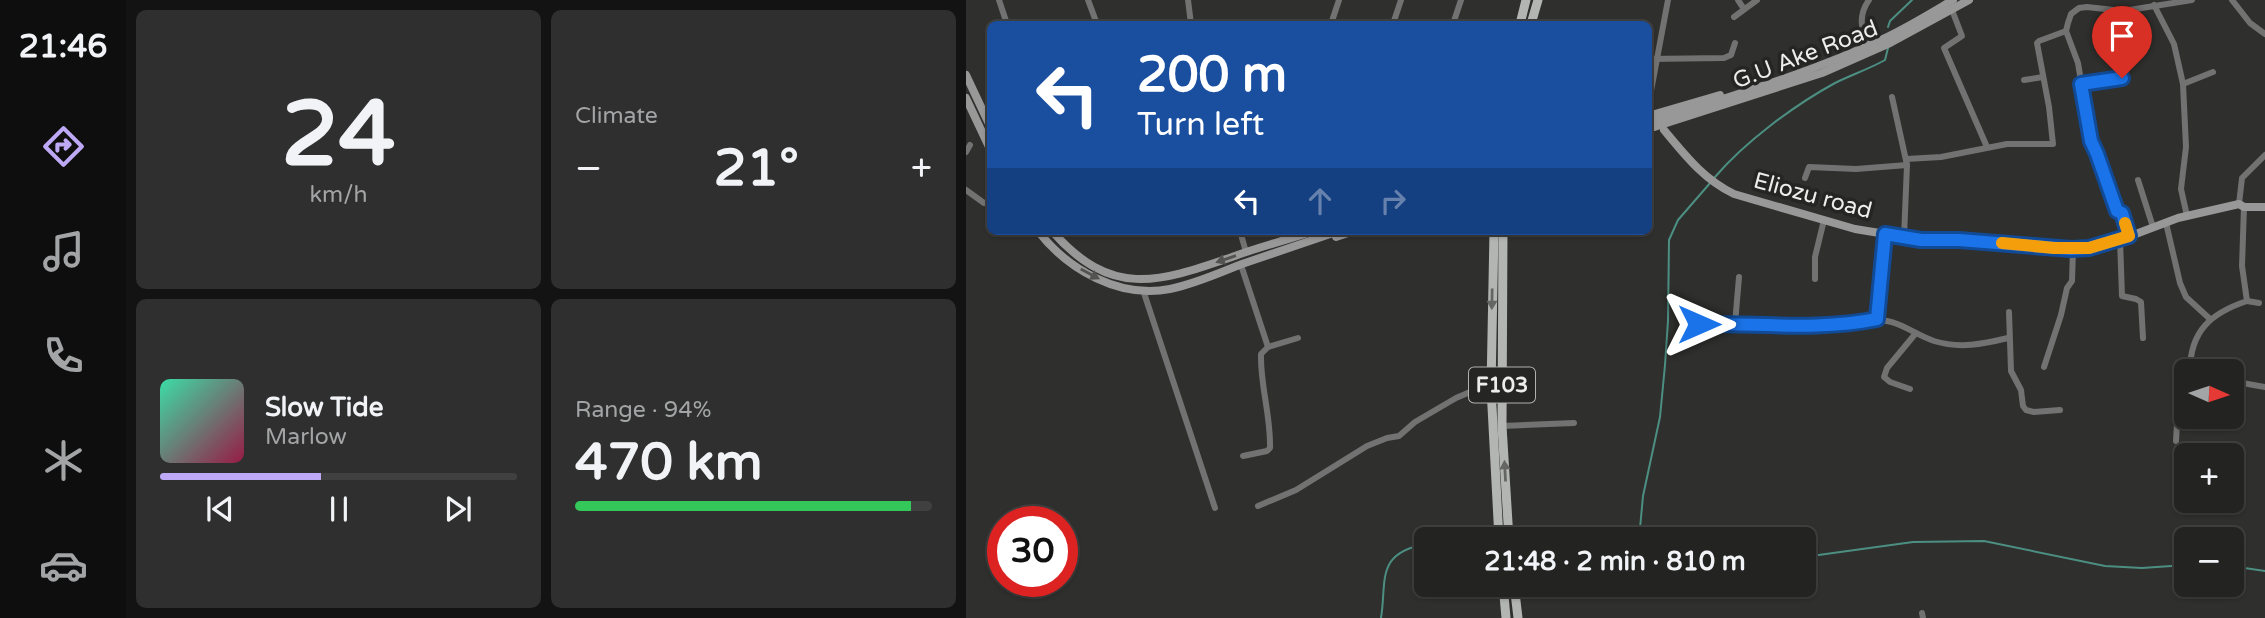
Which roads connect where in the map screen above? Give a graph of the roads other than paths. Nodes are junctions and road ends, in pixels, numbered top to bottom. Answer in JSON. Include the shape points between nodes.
{"nodes":[{"id":1,"x":999,"y":0,"type":"edge"},
{"id":2,"x":1088,"y":0,"type":"edge"},
{"id":3,"x":1188,"y":0,"type":"edge"},
{"id":4,"x":1339,"y":0,"type":"edge"},
{"id":5,"x":1402,"y":0,"type":"edge"},
{"id":6,"x":1461,"y":0,"type":"edge"},
{"id":7,"x":1526,"y":0,"type":"edge"},
{"id":8,"x":1538,"y":0,"type":"edge"},
{"id":9,"x":1668,"y":0,"type":"edge"},
{"id":10,"x":1738,"y":0,"type":"edge"},
{"id":11,"x":1757,"y":0,"type":"edge"},
{"id":12,"x":1869,"y":0,"type":"edge"},
{"id":13,"x":1953,"y":0,"type":"edge"},
{"id":14,"x":1969,"y":0,"type":"edge"},
{"id":15,"x":2192,"y":0,"type":"edge"},
{"id":16,"x":2232,"y":0,"type":"edge"},
{"id":17,"x":2154,"y":5,"type":"junction"},
{"id":18,"x":1744,"y":9,"type":"junction"},
{"id":19,"x":1952,"y":10,"type":"junction"},
{"id":20,"x":1734,"y":17,"type":"dead end"},
{"id":21,"x":1006,"y":21,"type":"edge"},
{"id":22,"x":1096,"y":21,"type":"edge"},
{"id":23,"x":1191,"y":21,"type":"edge"},
{"id":24,"x":1332,"y":21,"type":"edge"},
{"id":25,"x":1394,"y":21,"type":"edge"},
{"id":26,"x":1454,"y":21,"type":"edge"},
{"id":27,"x":1521,"y":21,"type":"edge"},
{"id":28,"x":1532,"y":21,"type":"edge"},
{"id":29,"x":2066,"y":31,"type":"junction"},
{"id":30,"x":2265,"y":34,"type":"edge"},
{"id":31,"x":1735,"y":43,"type":"dead end"},
{"id":32,"x":1868,"y":46,"type":"junction"},
{"id":33,"x":1657,"y":58,"type":"junction"},
{"id":34,"x":1652,"y":59,"type":"edge"},
{"id":35,"x":2213,"y":72,"type":"dead end"},
{"id":36,"x":966,"y":75,"type":"edge"},
{"id":37,"x":2043,"y":76,"type":"junction"},
{"id":38,"x":2122,"y":78,"type":"dead end"},
{"id":39,"x":2024,"y":80,"type":"dead end"},
{"id":40,"x":2081,"y":84,"type":"junction"},
{"id":41,"x":2183,"y":84,"type":"junction"},
{"id":42,"x":1652,"y":85,"type":"edge"},
{"id":43,"x":1758,"y":92,"type":"junction"},
{"id":44,"x":1892,"y":97,"type":"dead end"},
{"id":45,"x":966,"y":98,"type":"edge"},
{"id":46,"x":1652,"y":115,"type":"edge"},
{"id":47,"x":987,"y":120,"type":"edge"},
{"id":48,"x":1652,"y":122,"type":"edge"},
{"id":49,"x":1664,"y":130,"type":"junction"},
{"id":50,"x":1652,"y":131,"type":"edge"},
{"id":51,"x":1652,"y":132,"type":"edge"},
{"id":52,"x":987,"y":143,"type":"edge"},
{"id":53,"x":1987,"y":147,"type":"junction"},
{"id":54,"x":2265,"y":155,"type":"edge"},
{"id":55,"x":1907,"y":162,"type":"junction"},
{"id":56,"x":1805,"y":178,"type":"dead end"},
{"id":57,"x":2138,"y":180,"type":"dead end"},
{"id":58,"x":966,"y":190,"type":"edge"},
{"id":59,"x":984,"y":203,"type":"dead end"},
{"id":60,"x":2241,"y":205,"type":"junction"},
{"id":61,"x":2265,"y":207,"type":"edge"},
{"id":62,"x":2187,"y":216,"type":"junction"},
{"id":63,"x":1825,"y":220,"type":"junction"},
{"id":64,"x":2166,"y":223,"type":"junction"},
{"id":65,"x":2153,"y":227,"type":"junction"},
{"id":66,"x":1885,"y":234,"type":"junction"},
{"id":67,"x":1042,"y":235,"type":"edge"},
{"id":68,"x":1056,"y":235,"type":"edge"},
{"id":69,"x":1241,"y":235,"type":"edge"},
{"id":70,"x":1297,"y":235,"type":"edge"},
{"id":71,"x":1306,"y":235,"type":"edge"},
{"id":72,"x":1323,"y":235,"type":"edge"},
{"id":73,"x":1334,"y":235,"type":"edge"},
{"id":74,"x":1494,"y":235,"type":"edge"},
{"id":75,"x":1503,"y":235,"type":"edge"},
{"id":76,"x":1904,"y":237,"type":"junction"},
{"id":77,"x":2125,"y":237,"type":"junction"},
{"id":78,"x":1288,"y":244,"type":"junction"},
{"id":79,"x":2073,"y":249,"type":"junction"},
{"id":80,"x":1246,"y":252,"type":"junction"},
{"id":81,"x":1241,"y":265,"type":"junction"},
{"id":82,"x":1739,"y":276,"type":"dead end"},
{"id":83,"x":1815,"y":279,"type":"dead end"},
{"id":84,"x":1143,"y":290,"type":"junction"},
{"id":85,"x":2247,"y":301,"type":"junction"},
{"id":86,"x":2259,"y":303,"type":"dead end"},
{"id":87,"x":2009,"y":312,"type":"dead end"},
{"id":88,"x":1877,"y":319,"type":"junction"},
{"id":89,"x":2210,"y":319,"type":"junction"},
{"id":90,"x":1699,"y":324,"type":"dead end"},
{"id":91,"x":1735,"y":324,"type":"junction"},
{"id":92,"x":1916,"y":333,"type":"junction"},
{"id":93,"x":1298,"y":338,"type":"dead end"},
{"id":94,"x":2008,"y":338,"type":"junction"},
{"id":95,"x":2143,"y":338,"type":"dead end"},
{"id":96,"x":1268,"y":347,"type":"junction"},
{"id":97,"x":2191,"y":359,"type":"edge"},
{"id":98,"x":2044,"y":367,"type":"dead end"},
{"id":99,"x":2244,"y":383,"type":"edge"},
{"id":100,"x":2265,"y":387,"type":"edge"},
{"id":101,"x":1491,"y":388,"type":"junction"},
{"id":102,"x":1910,"y":389,"type":"dead end"},
{"id":103,"x":2060,"y":410,"type":"dead end"},
{"id":104,"x":1574,"y":423,"type":"dead end"},
{"id":105,"x":1502,"y":426,"type":"junction"},
{"id":106,"x":2177,"y":429,"type":"edge"},
{"id":107,"x":2176,"y":441,"type":"dead end"},
{"id":108,"x":1243,"y":456,"type":"dead end"},
{"id":109,"x":1258,"y":506,"type":"dead end"},
{"id":110,"x":1215,"y":508,"type":"dead end"},
{"id":111,"x":1498,"y":527,"type":"edge"},
{"id":112,"x":1508,"y":527,"type":"edge"},
{"id":113,"x":1504,"y":597,"type":"edge"},
{"id":114,"x":1516,"y":597,"type":"edge"},
{"id":115,"x":1506,"y":618,"type":"edge"},
{"id":116,"x":1518,"y":618,"type":"edge"}],
"edges":[{"from":1,"to":21,"type":"street"},
{"from":2,"to":22,"type":"street"},
{"from":3,"to":23,"type":"street"},
{"from":4,"to":24,"type":"street"},
{"from":5,"to":25,"type":"street"},
{"from":6,"to":26,"type":"street"},
{"from":7,"to":27,"type":"main road"},
{"from":8,"to":28,"type":"main road"},
{"from":9,"to":33,"type":"street"},
{"from":10,"to":18,"type":"street"},
{"from":11,"to":18,"type":"street"},
{"from":12,"to":32,"type":"street","via":[[1861,18]]},
{"from":13,"to":32,"type":"main road"},
{"from":14,"to":19,"type":"main road","name":"G.U Ake Road"},
{"from":15,"to":17,"type":"street"},
{"from":16,"to":30,"type":"street"},
{"from":17,"to":29,"type":"street","via":[[2123,11],[2079,8],[2071,14]]},
{"from":17,"to":41,"type":"street","via":[[2174,44]]},
{"from":18,"to":20,"type":"street"},
{"from":19,"to":43,"type":"main road","name":"G.U Ake Road","via":[[1846,63]]},
{"from":19,"to":53,"type":"street","via":[[1962,36],[1944,48]]},
{"from":29,"to":37,"type":"street","via":[[2037,43]]},
{"from":29,"to":40,"type":"street"},
{"from":31,"to":33,"type":"street","via":[[1731,55],[1724,58]]},
{"from":32,"to":43,"type":"main road"},
{"from":33,"to":34,"type":"street"},
{"from":33,"to":42,"type":"street"},
{"from":35,"to":41,"type":"street"},
{"from":36,"to":47,"type":"main road"},
{"from":37,"to":39,"type":"street"},
{"from":37,"to":53,"type":"street","via":[[2053,144]]},
{"from":38,"to":40,"type":"street"},
{"from":40,"to":77,"type":"street","via":[[2091,141],[2117,211],[2122,213]]},
{"from":41,"to":62,"type":"street","via":[[2187,121],[2181,189]]},
{"from":43,"to":46,"type":"main road","via":[[1707,98]]},
{"from":43,"to":48,"type":"main road"},
{"from":43,"to":49,"type":"main road"},
{"from":43,"to":50,"type":"main road","name":"G.U Ake Road"},
{"from":44,"to":55,"type":"street"},
{"from":45,"to":52,"type":"main road"},
{"from":49,"to":51,"type":"main road"},
{"from":49,"to":63,"type":"main road","name":"Eliozu road","via":[[1721,188]]},
{"from":53,"to":55,"type":"street"},
{"from":54,"to":60,"type":"street","via":[[2242,178]]},
{"from":55,"to":56,"type":"street","via":[[1856,169],[1809,167]]},
{"from":55,"to":76,"type":"street"},
{"from":57,"to":65,"type":"street"},
{"from":58,"to":59,"type":"street"},
{"from":60,"to":61,"type":"main road","name":"Eliozu road"},
{"from":60,"to":62,"type":"main road","name":"Eliozu road"},
{"from":60,"to":85,"type":"street"},
{"from":62,"to":64,"type":"main road","name":"Eliozu road"},
{"from":63,"to":66,"type":"main road","name":"Eliozu road"},
{"from":63,"to":83,"type":"street","via":[[1815,257]]},
{"from":64,"to":65,"type":"main road","name":"Eliozu road"},
{"from":64,"to":89,"type":"street","via":[[2186,297]]},
{"from":65,"to":77,"type":"main road","name":"Eliozu road"},
{"from":66,"to":76,"type":"main road","name":"Eliozu road"},
{"from":66,"to":88,"type":"street"},
{"from":67,"to":84,"type":"main road","one_way":true,"via":[[1066,259],[1094,277]]},
{"from":80,"to":68,"type":"main road","one_way":true,"via":[[1172,277],[1130,279],[1088,262]]},
{"from":69,"to":80,"type":"street"},
{"from":70,"to":78,"type":"main road"},
{"from":71,"to":78,"type":"main road"},
{"from":72,"to":78,"type":"main road"},
{"from":73,"to":78,"type":"main road"},
{"from":74,"to":101,"type":"main road","number":"F103","one_way":true},
{"from":75,"to":105,"type":"main road","number":"F103"},
{"from":76,"to":79,"type":"main road","name":"Eliozu road"},
{"from":77,"to":79,"type":"main road","name":"Eliozu road"},
{"from":77,"to":95,"type":"street","via":[[2122,296],[2141,302]]},
{"from":78,"to":80,"type":"main road"},
{"from":78,"to":81,"type":"main road"},
{"from":79,"to":98,"type":"street","via":[[2072,281]]},
{"from":81,"to":84,"type":"main road","via":[[1170,289]]},
{"from":81,"to":96,"type":"street"},
{"from":82,"to":91,"type":"street"},
{"from":84,"to":110,"type":"street"},
{"from":85,"to":86,"type":"street"},
{"from":85,"to":89,"type":"street"},
{"from":87,"to":94,"type":"street"},
{"from":88,"to":91,"type":"street","via":[[1797,327]]},
{"from":88,"to":92,"type":"street"},
{"from":89,"to":97,"type":"street","via":[[2197,335]]},
{"from":90,"to":91,"type":"street"},
{"from":92,"to":94,"type":"street","via":[[1959,345]]},
{"from":92,"to":102,"type":"street","via":[[1884,377]]},
{"from":93,"to":96,"type":"street"},
{"from":94,"to":103,"type":"street","via":[[2011,371],[2021,390],[2022,406],[2034,412]]},
{"from":96,"to":108,"type":"street","via":[[1261,354],[1261,364],[1270,448]]},
{"from":99,"to":100,"type":"street"},
{"from":101,"to":109,"type":"street","via":[[1457,398],[1399,436],[1367,446],[1296,490]]},
{"from":101,"to":111,"type":"main road","number":"F103"},
{"from":104,"to":105,"type":"street"},
{"from":112,"to":105,"type":"main road","number":"F103","one_way":true},
{"from":106,"to":107,"type":"street"},
{"from":113,"to":115,"type":"main road"},
{"from":114,"to":116,"type":"main road"}]}
